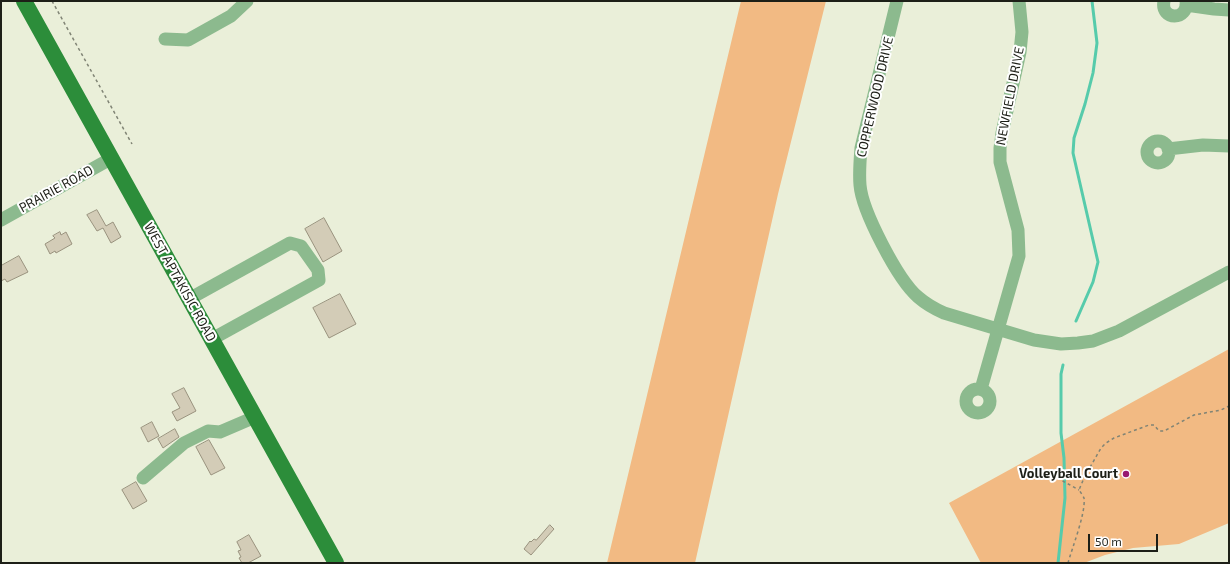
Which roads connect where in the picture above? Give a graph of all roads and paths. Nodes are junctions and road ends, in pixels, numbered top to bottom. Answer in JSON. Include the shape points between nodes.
{"nodes":[{"id":1,"x":24,"y":1,"type":"edge"},
{"id":2,"x":52,"y":1,"type":"edge"},
{"id":3,"x":247,"y":1,"type":"edge"},
{"id":4,"x":896,"y":1,"type":"edge"},
{"id":5,"x":1019,"y":1,"type":"edge"},
{"id":6,"x":1164,"y":1,"type":"edge"},
{"id":7,"x":1186,"y":3,"type":"edge"},
{"id":8,"x":1229,"y":10,"type":"edge"},
{"id":9,"x":165,"y":39,"type":"dead end"},
{"id":10,"x":132,"y":144,"type":"dead end"},
{"id":11,"x":1229,"y":146,"type":"edge"},
{"id":12,"x":1168,"y":149,"type":"dead end"},
{"id":13,"x":112,"y":158,"type":"junction"},
{"id":14,"x":1,"y":220,"type":"edge"},
{"id":15,"x":1229,"y":272,"type":"edge"},
{"id":16,"x":189,"y":299,"type":"junction"},
{"id":17,"x":998,"y":329,"type":"junction"},
{"id":18,"x":212,"y":339,"type":"junction"},
{"id":19,"x":981,"y":389,"type":"dead end"},
{"id":20,"x":1229,"y":406,"type":"edge"},
{"id":21,"x":255,"y":417,"type":"junction"},
{"id":22,"x":1052,"y":475,"type":"dead end"},
{"id":23,"x":143,"y":478,"type":"dead end"},
{"id":24,"x":1080,"y":490,"type":"junction"},
{"id":25,"x":336,"y":563,"type":"edge"},
{"id":26,"x":1068,"y":563,"type":"edge"}],
"edges":[{"from":1,"to":13,"type":"main road","name":"WEST APTAKISIC ROAD"},
{"from":2,"to":10,"type":"path"},
{"from":3,"to":9,"type":"street","via":[[231,16],[188,40]]},
{"from":4,"to":17,"type":"street","name":"COPPERWOOD DRIVE","via":[[862,148],[862,197],[872,225],[904,282],[917,297],[944,313]]},
{"from":5,"to":17,"type":"street","name":"NEWFIELD DRIVE","via":[[1022,32],[1020,52],[1000,148],[1000,162],[1018,230],[1019,256]]},
{"from":6,"to":7,"type":"street","via":[[1164,10],[1174,16],[1184,12]]},
{"from":7,"to":8,"type":"street"},
{"from":11,"to":12,"type":"street","via":[[1203,145]]},
{"from":13,"to":14,"type":"street","name":"PRAIRIE ROAD"},
{"from":13,"to":16,"type":"main road","name":"WEST APTAKISIC ROAD"},
{"from":15,"to":17,"type":"street","name":"COPPERWOOD DRIVE","via":[[1119,331],[1093,340],[1072,343],[1047,342]]},
{"from":16,"to":18,"type":"main road","name":"WEST APTAKISIC ROAD"},
{"from":16,"to":18,"type":"street","via":[[290,243],[301,246],[318,270],[319,280]]},
{"from":17,"to":19,"type":"street","name":"NEWFIELD DRIVE"},
{"from":18,"to":21,"type":"main road","name":"WEST APTAKISIC ROAD"},
{"from":20,"to":24,"type":"path","via":[[1194,415],[1164,431],[1149,425],[1114,438],[1100,448]]},
{"from":21,"to":23,"type":"street","via":[[220,432],[208,431],[184,443]]},
{"from":21,"to":25,"type":"main road","name":"WEST APTAKISIC ROAD"},
{"from":22,"to":24,"type":"path"},
{"from":24,"to":26,"type":"path","via":[[1084,497],[1084,506]]}]}
